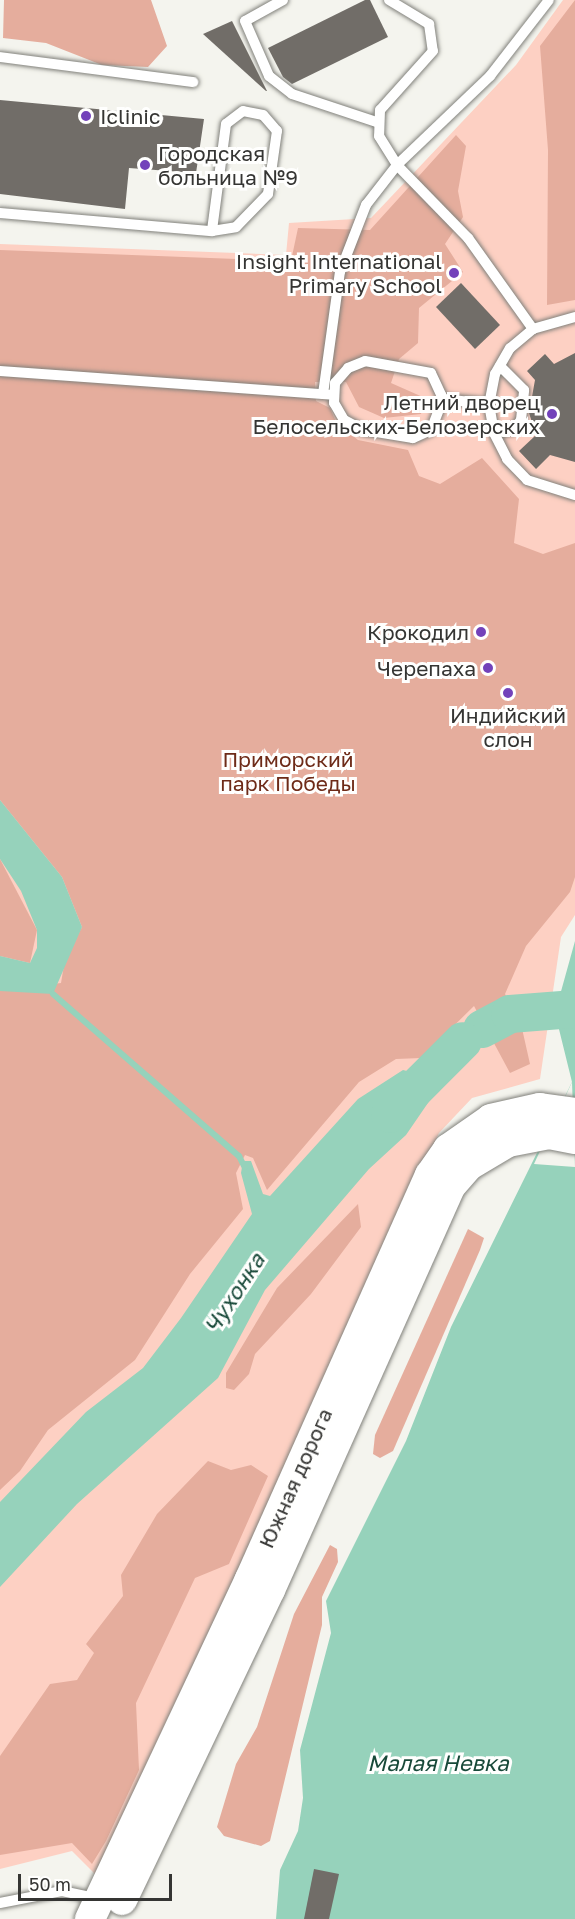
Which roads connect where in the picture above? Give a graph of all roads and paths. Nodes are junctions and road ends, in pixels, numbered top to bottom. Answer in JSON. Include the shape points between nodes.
{"nodes":[{"id":1,"x":283,"y":0,"type":"edge"},
{"id":2,"x":389,"y":0,"type":"edge"},
{"id":3,"x":549,"y":0,"type":"edge"},
{"id":4,"x":0,"y":57,"type":"edge"},
{"id":5,"x":193,"y":82,"type":"dead end"},
{"id":6,"x":376,"y":122,"type":"junction"},
{"id":7,"x":398,"y":165,"type":"junction"},
{"id":8,"x":0,"y":213,"type":"edge"},
{"id":9,"x":212,"y":231,"type":"junction"},
{"id":10,"x":575,"y":317,"type":"edge"},
{"id":11,"x":533,"y":329,"type":"junction"},
{"id":12,"x":500,"y":366,"type":"junction"},
{"id":13,"x":0,"y":371,"type":"edge"},
{"id":14,"x":328,"y":394,"type":"junction"},
{"id":15,"x":443,"y":399,"type":"junction"},
{"id":16,"x":489,"y":404,"type":"junction"},
{"id":17,"x":494,"y":433,"type":"junction"},
{"id":18,"x":575,"y":495,"type":"edge"},
{"id":19,"x":565,"y":1124,"type":"edge"},
{"id":20,"x":0,"y":1903,"type":"edge"},
{"id":21,"x":105,"y":1912,"type":"edge"}],
"edges":[{"from":1,"to":6,"type":"lane","via":[[245,21],[269,76],[292,94]]},
{"from":2,"to":6,"type":"lane","via":[[429,24],[433,51],[380,110]]},
{"from":3,"to":7,"type":"lane","via":[[490,76]]},
{"from":4,"to":5,"type":"lane"},
{"from":6,"to":7,"type":"lane"},
{"from":7,"to":11,"type":"lane","via":[[468,238]]},
{"from":7,"to":14,"type":"lane","via":[[366,205],[340,272]]},
{"from":8,"to":9,"type":"lane"},
{"from":9,"to":9,"type":"lane","via":[[236,227],[268,194],[278,131],[271,120],[243,111],[226,124]]},
{"from":10,"to":11,"type":"lane"},
{"from":11,"to":12,"type":"lane","via":[[510,348]]},
{"from":12,"to":16,"type":"lane"},
{"from":12,"to":17,"type":"lane","via":[[518,378],[523,400],[514,429]]},
{"from":13,"to":14,"type":"lane"},
{"from":14,"to":15,"type":"lane","via":[[340,374],[365,361],[431,374]]},
{"from":14,"to":15,"type":"lane","via":[[352,426],[413,438],[431,430]]},
{"from":15,"to":16,"type":"lane"},
{"from":16,"to":17,"type":"lane"},
{"from":17,"to":18,"type":"lane","via":[[507,459],[527,480]]},
{"from":19,"to":21,"type":"street","name":"Южная дорога","via":[[488,1152],[450,1187],[434,1215],[270,1590]]},
{"from":20,"to":21,"type":"lane","via":[[62,1891]]}]}
